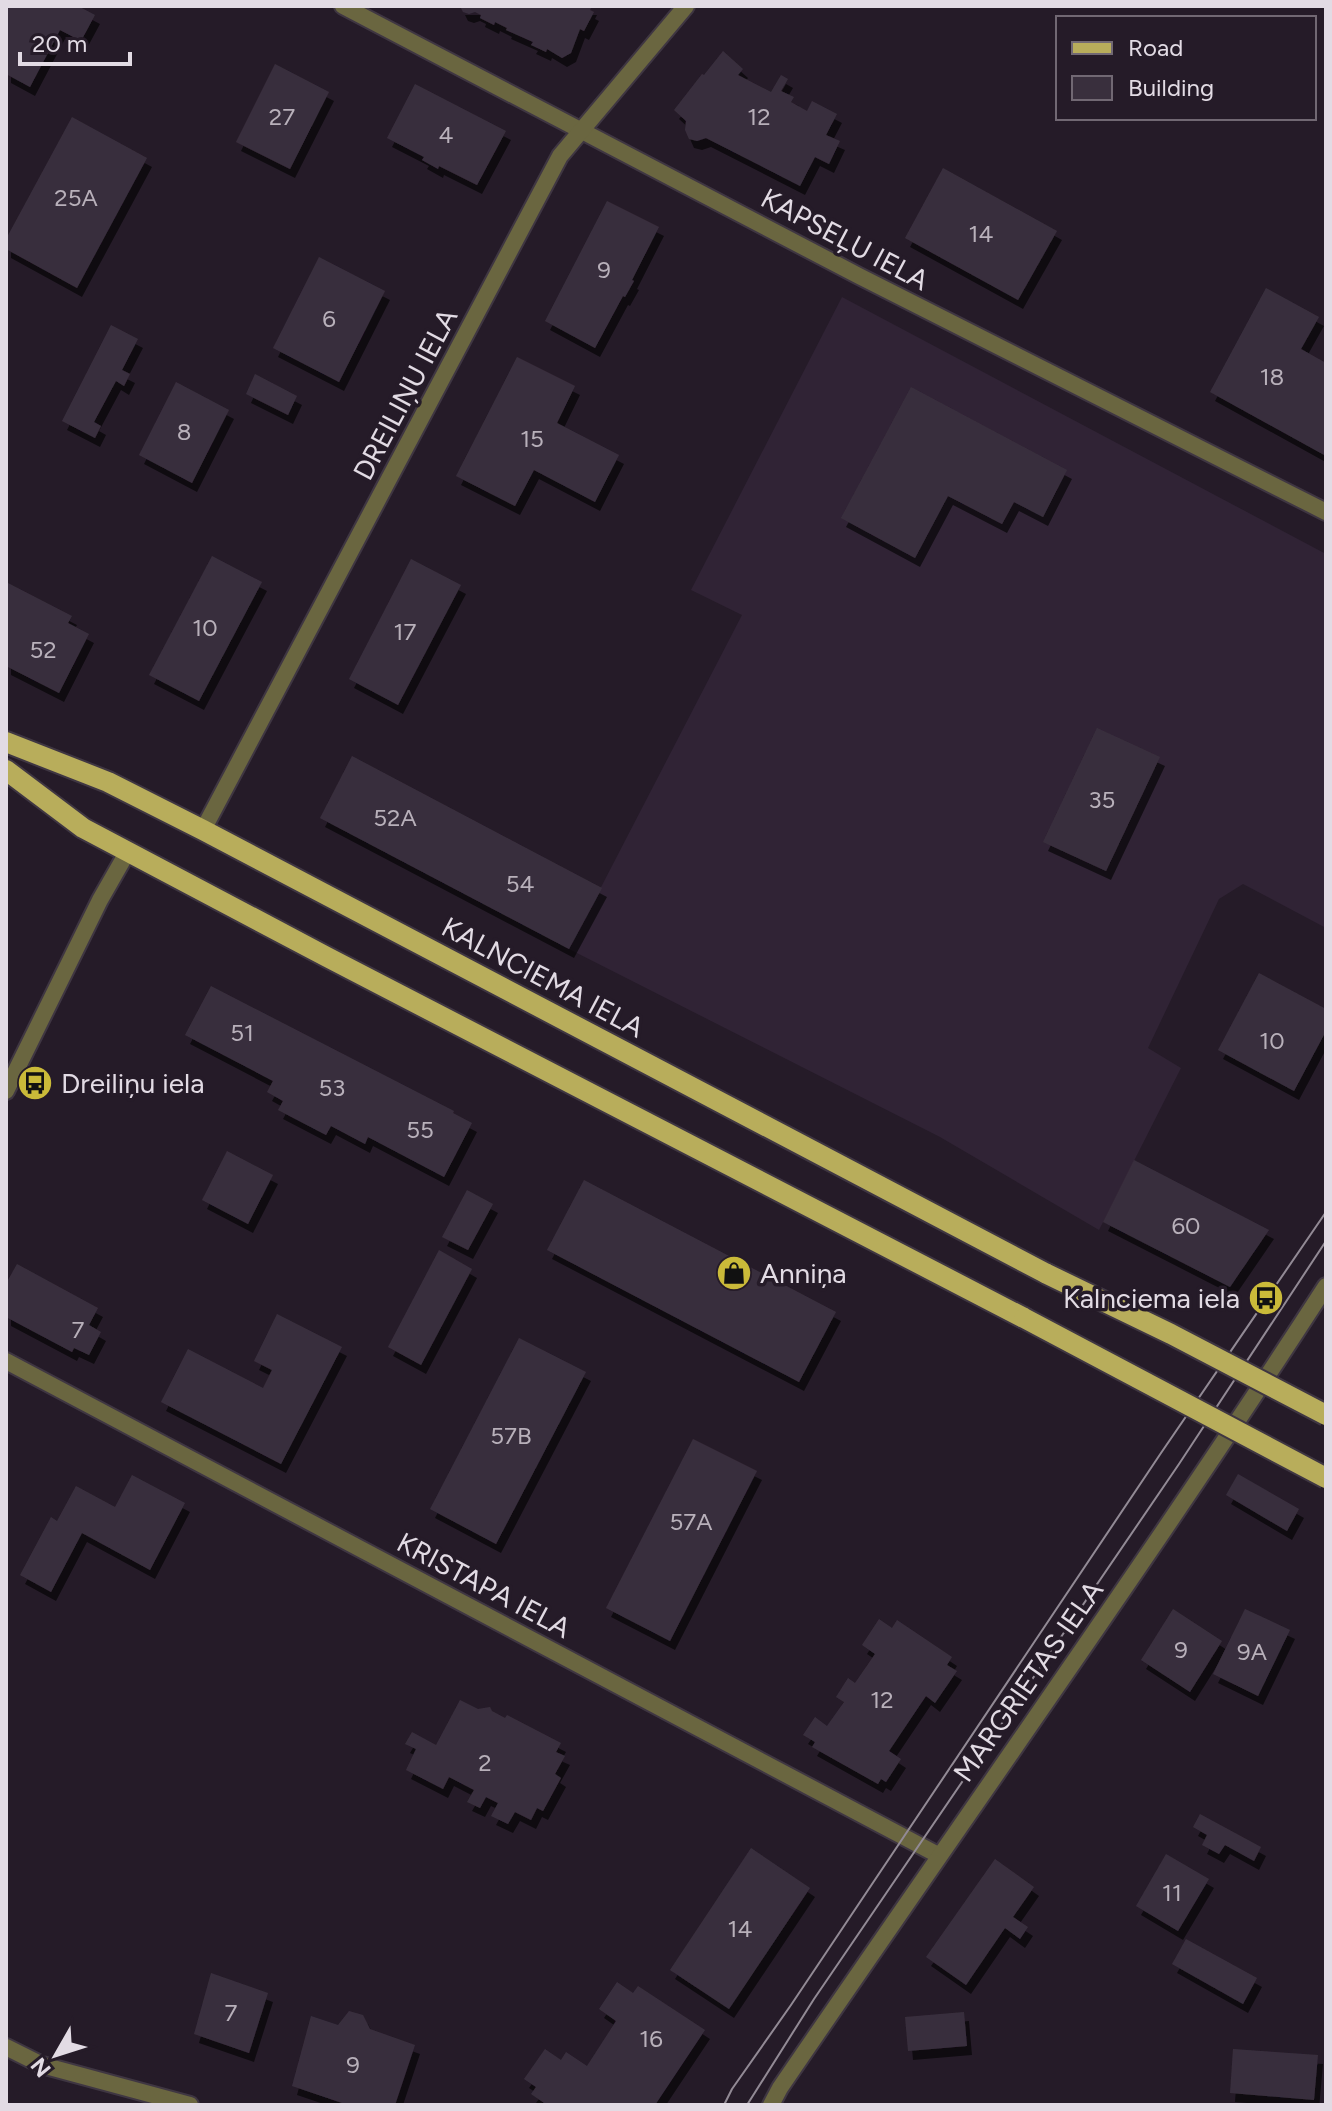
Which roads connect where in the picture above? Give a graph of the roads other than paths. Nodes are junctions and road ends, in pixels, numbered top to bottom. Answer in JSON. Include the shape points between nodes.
{"nodes":[{"id":1,"x":343,"y":6,"type":"edge"},
{"id":2,"x":686,"y":6,"type":"edge"},
{"id":3,"x":582,"y":130,"type":"junction"},
{"id":4,"x":1326,"y":512,"type":"edge"},
{"id":5,"x":6,"y":742,"type":"edge"},
{"id":6,"x":6,"y":770,"type":"edge"},
{"id":7,"x":203,"y":830,"type":"junction"},
{"id":8,"x":128,"y":851,"type":"junction"},
{"id":9,"x":6,"y":1091,"type":"edge"},
{"id":10,"x":1326,"y":1286,"type":"edge"},
{"id":11,"x":6,"y":1361,"type":"edge"},
{"id":12,"x":1267,"y":1376,"type":"junction"},
{"id":13,"x":1326,"y":1407,"type":"edge"},
{"id":14,"x":1326,"y":1415,"type":"edge"},
{"id":15,"x":1326,"y":1478,"type":"edge"},
{"id":16,"x":938,"y":1855,"type":"junction"},
{"id":17,"x":6,"y":2047,"type":"edge"},
{"id":18,"x":190,"y":2105,"type":"edge"},
{"id":19,"x":771,"y":2105,"type":"edge"}],
"edges":[{"from":1,"to":3,"type":"street","name":"KAPSEĻU IELA"},
{"from":2,"to":3,"type":"street","name":"DREILIŅU IELA"},
{"from":3,"to":4,"type":"street","name":"KAPSEĻU IELA"},
{"from":3,"to":7,"type":"street","name":"DREILIŅU IELA","via":[[560,156]]},
{"from":5,"to":7,"type":"main road","name":"KALNCIEMA IELA","via":[[108,782]]},
{"from":6,"to":8,"type":"main road","via":[[83,828]]},
{"from":7,"to":14,"type":"main road","name":"KALNCIEMA IELA","bridge":true},
{"from":8,"to":9,"type":"street"},
{"from":8,"to":15,"type":"main road","bridge":true},
{"from":10,"to":12,"type":"street","name":"MARGRIETAS IELA"},
{"from":11,"to":16,"type":"street","name":"KRISTAPA IELA"},
{"from":12,"to":13,"type":"street"},
{"from":12,"to":16,"type":"street","name":"MARGRIETAS IELA"},
{"from":16,"to":19,"type":"street","name":"MARGRIETAS IELA"},
{"from":17,"to":18,"type":"street","via":[[42,2065]]}]}
